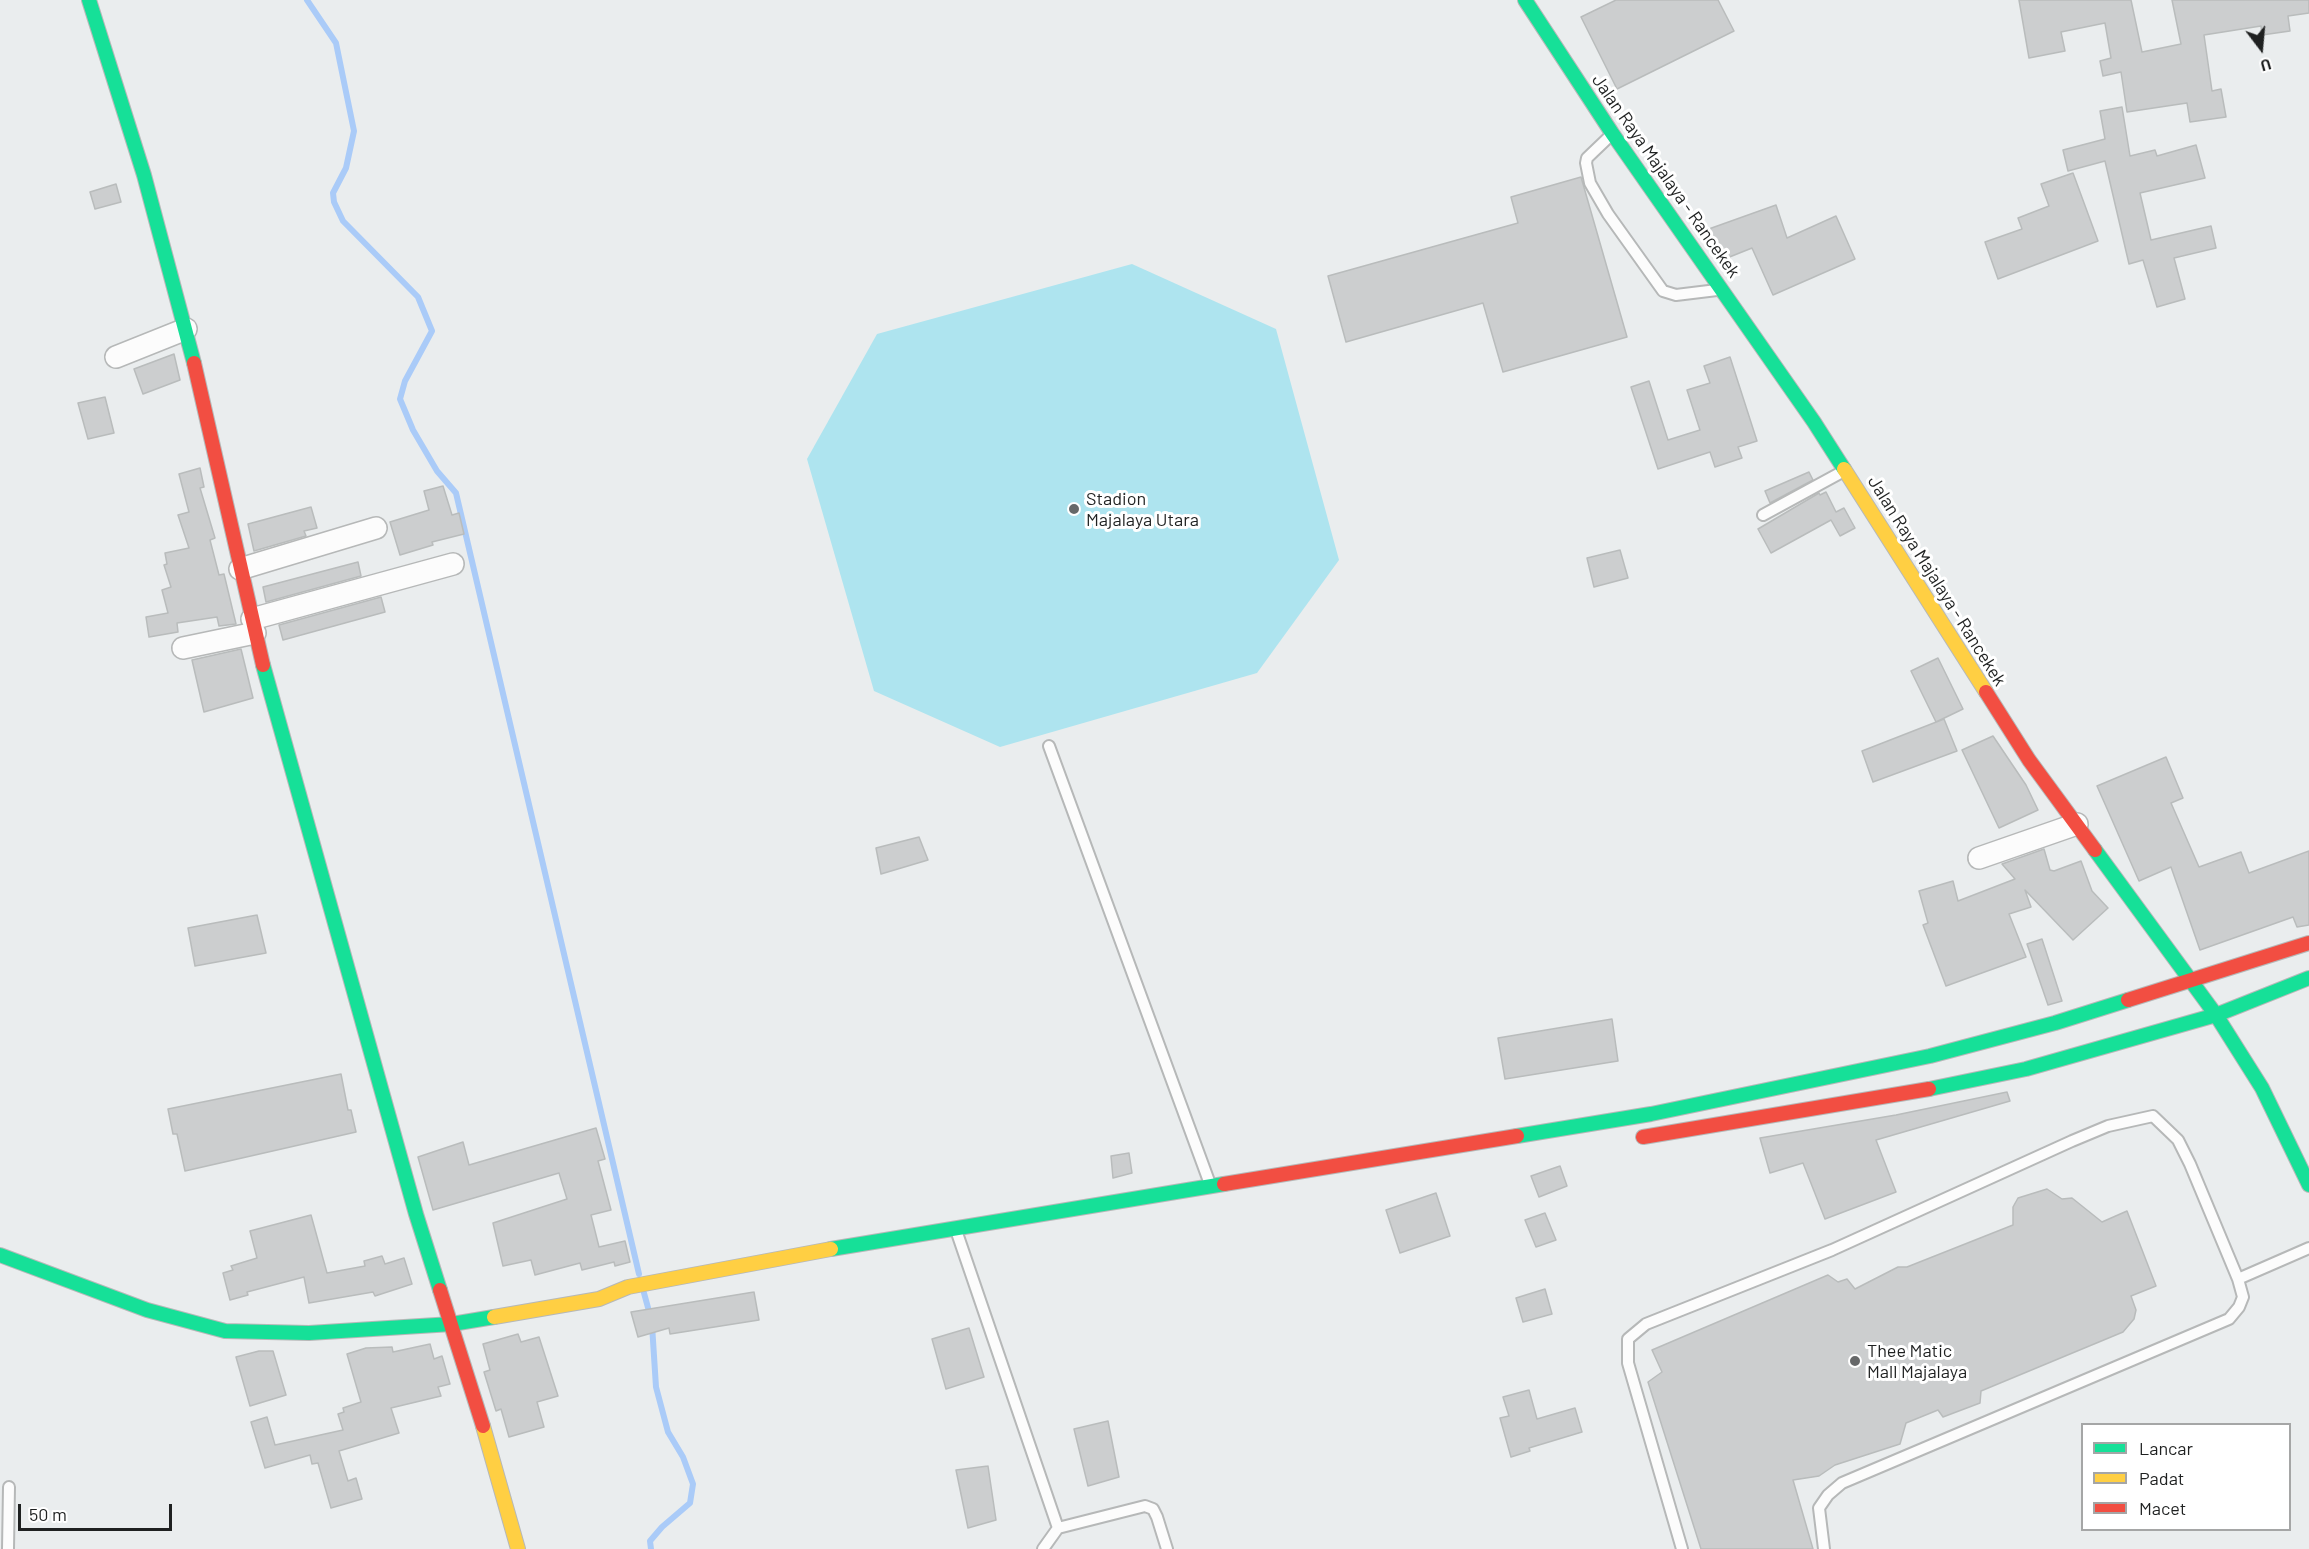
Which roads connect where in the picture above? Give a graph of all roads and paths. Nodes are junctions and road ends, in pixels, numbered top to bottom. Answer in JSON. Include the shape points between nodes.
{"nodes":[{"id":1,"x":89,"y":0,"type":"edge"},
{"id":2,"x":1525,"y":0,"type":"edge"},
{"id":3,"x":1612,"y":134,"type":"junction"},
{"id":4,"x":1723,"y":290,"type":"junction"},
{"id":5,"x":186,"y":329,"type":"junction"},
{"id":6,"x":116,"y":357,"type":"dead end"},
{"id":7,"x":1845,"y":471,"type":"junction"},
{"id":8,"x":1763,"y":515,"type":"dead end"},
{"id":9,"x":376,"y":528,"type":"dead end"},
{"id":10,"x":453,"y":564,"type":"dead end"},
{"id":11,"x":240,"y":569,"type":"junction"},
{"id":12,"x":253,"y":626,"type":"junction"},
{"id":13,"x":183,"y":648,"type":"dead end"},
{"id":14,"x":1049,"y":746,"type":"dead end"},
{"id":15,"x":2077,"y":824,"type":"junction"},
{"id":16,"x":1979,"y":858,"type":"dead end"},
{"id":17,"x":2309,"y":943,"type":"edge"},
{"id":18,"x":2309,"y":978,"type":"edge"},
{"id":19,"x":2192,"y":982,"type":"junction"},
{"id":20,"x":2216,"y":1015,"type":"junction"},
{"id":21,"x":1633,"y":1139,"type":"dead end"},
{"id":22,"x":2309,"y":1185,"type":"edge"},
{"id":23,"x":1211,"y":1187,"type":"junction"},
{"id":24,"x":956,"y":1229,"type":"junction"},
{"id":25,"x":2309,"y":1248,"type":"edge"},
{"id":26,"x":0,"y":1255,"type":"edge"},
{"id":27,"x":2238,"y":1279,"type":"junction"},
{"id":28,"x":599,"y":1299,"type":"junction"},
{"id":29,"x":637,"y":1300,"type":"dead end"},
{"id":30,"x":452,"y":1324,"type":"junction"},
{"id":31,"x":9,"y":1487,"type":"dead end"},
{"id":32,"x":1058,"y":1528,"type":"junction"},
{"id":33,"x":8,"y":1549,"type":"edge"},
{"id":34,"x":518,"y":1549,"type":"edge"},
{"id":35,"x":1043,"y":1549,"type":"edge"},
{"id":36,"x":1167,"y":1549,"type":"edge"},
{"id":37,"x":1682,"y":1549,"type":"edge"},
{"id":38,"x":1824,"y":1549,"type":"edge"}],
"edges":[{"from":1,"to":5,"type":"main road","via":[[144,175]]},
{"from":2,"to":3,"type":"main road","name":"Jalan Raya Majalaya - Rancekek"},
{"from":3,"to":4,"type":"main road","name":"Jalan Raya Majalaya - Rancekek"},
{"from":3,"to":4,"type":"lane","via":[[1586,163],[1590,183],[1608,214],[1663,291],[1676,295]]},
{"from":4,"to":7,"type":"main road","name":"Jalan Raya Majalaya - Rancekek"},
{"from":5,"to":6,"type":"street"},
{"from":5,"to":11,"type":"main road"},
{"from":7,"to":8,"type":"lane"},
{"from":7,"to":15,"type":"main road","name":"Jalan Raya Majalaya - Rancekek","via":[[2029,760]]},
{"from":9,"to":11,"type":"street"},
{"from":10,"to":12,"type":"street"},
{"from":11,"to":12,"type":"main road"},
{"from":12,"to":13,"type":"street"},
{"from":12,"to":30,"type":"main road","via":[[416,1214]]},
{"from":14,"to":23,"type":"lane"},
{"from":15,"to":16,"type":"street"},
{"from":15,"to":19,"type":"main road","name":"Jalan Raya Majalaya - Rancekek"},
{"from":17,"to":19,"type":"main road"},
{"from":18,"to":20,"type":"main road"},
{"from":19,"to":20,"type":"main road","name":"Jalan Raya Majalaya - Rancekek"},
{"from":19,"to":23,"type":"main road","via":[[1941,1053],[1651,1114]]},
{"from":20,"to":21,"type":"main road","via":[[2004,1073],[1892,1097]]},
{"from":20,"to":22,"type":"main road","name":"Jalan Raya Majalaya - Rancekek","via":[[2262,1088]]},
{"from":23,"to":24,"type":"main road"},
{"from":24,"to":28,"type":"main road","via":[[655,1281]]},
{"from":24,"to":32,"type":"lane"},
{"from":25,"to":27,"type":"lane"},
{"from":26,"to":30,"type":"main road","via":[[147,1310],[225,1331],[309,1333]]},
{"from":27,"to":37,"type":"lane","via":[[2178,1140],[2153,1116],[2108,1126],[1832,1250],[1646,1324],[1628,1339],[1628,1363]]},
{"from":27,"to":38,"type":"lane","via":[[2243,1297],[2229,1319],[1842,1483],[1819,1508]]},
{"from":28,"to":29,"type":"main road"},
{"from":28,"to":30,"type":"main road"},
{"from":30,"to":34,"type":"main road"},
{"from":31,"to":33,"type":"lane"},
{"from":32,"to":35,"type":"lane"},
{"from":32,"to":36,"type":"lane","via":[[1145,1506],[1153,1509]]}]}
